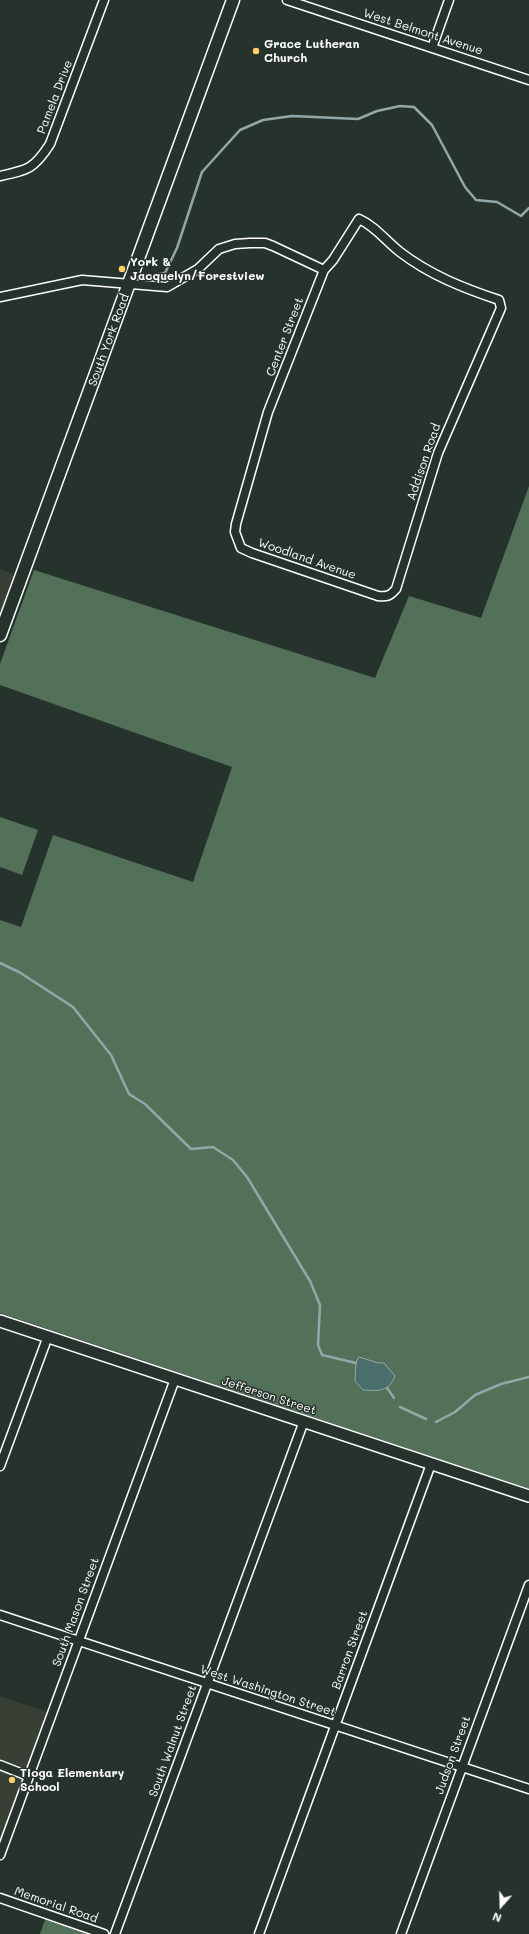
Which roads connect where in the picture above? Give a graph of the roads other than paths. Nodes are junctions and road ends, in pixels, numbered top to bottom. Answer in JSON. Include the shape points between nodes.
{"nodes":[{"id":1,"x":104,"y":0,"type":"edge"},
{"id":2,"x":233,"y":0,"type":"edge"},
{"id":3,"x":287,"y":0,"type":"edge"},
{"id":4,"x":449,"y":0,"type":"edge"},
{"id":5,"x":432,"y":48,"type":"junction"},
{"id":6,"x":529,"y":80,"type":"edge"},
{"id":7,"x":0,"y":176,"type":"edge"},
{"id":8,"x":400,"y":252,"type":"joint"},
{"id":9,"x":324,"y":270,"type":"junction"},
{"id":10,"x":130,"y":284,"type":"junction"},
{"id":11,"x":0,"y":297,"type":"edge"},
{"id":12,"x":236,"y":524,"type":"joint"},
{"id":13,"x":389,"y":596,"type":"joint"},
{"id":14,"x":0,"y":635,"type":"edge"},
{"id":15,"x":0,"y":1321,"type":"edge"},
{"id":16,"x":48,"y":1336,"type":"junction"},
{"id":17,"x":175,"y":1379,"type":"junction"},
{"id":18,"x":304,"y":1421,"type":"junction"},
{"id":19,"x":431,"y":1464,"type":"junction"},
{"id":20,"x":0,"y":1466,"type":"edge"},
{"id":21,"x":529,"y":1496,"type":"edge"},
{"id":22,"x":529,"y":1585,"type":"edge"},
{"id":23,"x":0,"y":1615,"type":"edge"},
{"id":24,"x":79,"y":1641,"type":"junction"},
{"id":25,"x":207,"y":1684,"type":"junction"},
{"id":26,"x":335,"y":1726,"type":"junction"},
{"id":27,"x":0,"y":1766,"type":"edge"},
{"id":28,"x":461,"y":1768,"type":"junction"},
{"id":29,"x":28,"y":1776,"type":"junction"},
{"id":30,"x":529,"y":1789,"type":"edge"},
{"id":31,"x":0,"y":1855,"type":"edge"},
{"id":32,"x":0,"y":1898,"type":"edge"},
{"id":33,"x":104,"y":1934,"type":"edge"},
{"id":34,"x":115,"y":1934,"type":"edge"},
{"id":35,"x":258,"y":1934,"type":"edge"},
{"id":36,"x":401,"y":1934,"type":"edge"}],
"edges":[{"from":1,"to":7,"type":"street","name":"Pamela Drive","via":[[50,144],[42,156],[26,170]]},
{"from":2,"to":10,"type":"main road","name":"South York Road"},
{"from":3,"to":5,"type":"street","name":"West Belmont Avenue"},
{"from":4,"to":5,"type":"street"},
{"from":5,"to":6,"type":"street","name":"West Belmont Avenue"},
{"from":8,"to":9,"type":"street","name":"Center Street","via":[[366,222],[359,219]]},
{"from":8,"to":13,"type":"street","name":"Addison Road","via":[[430,273],[499,300],[501,308],[438,453],[396,589]]},
{"from":9,"to":10,"type":"street","via":[[265,243],[236,244],[219,249],[198,269],[167,287]]},
{"from":9,"to":12,"type":"street","name":"Center Street","via":[[266,418]]},
{"from":10,"to":11,"type":"street","via":[[82,280]]},
{"from":10,"to":14,"type":"main road","name":"South York Road"},
{"from":12,"to":13,"type":"street","name":"Woodland Avenue","via":[[235,532],[241,548],[378,596]]},
{"from":15,"to":16,"type":"street","name":"Jefferson Street"},
{"from":16,"to":17,"type":"street","name":"Jefferson Street"},
{"from":16,"to":20,"type":"street"},
{"from":17,"to":18,"type":"street","name":"Jefferson Street"},
{"from":17,"to":24,"type":"street","name":"South Mason Street"},
{"from":18,"to":19,"type":"street","name":"Jefferson Street"},
{"from":18,"to":25,"type":"street","name":"South Walnut Street"},
{"from":19,"to":21,"type":"street","name":"Jefferson Street"},
{"from":19,"to":26,"type":"street","name":"Barron Street"},
{"from":22,"to":28,"type":"street","name":"Judson Street"},
{"from":23,"to":24,"type":"street","name":"West Washington Street"},
{"from":24,"to":25,"type":"street","name":"West Washington Street"},
{"from":24,"to":29,"type":"street","name":"South Mason Street"},
{"from":25,"to":26,"type":"street","name":"West Washington Street"},
{"from":25,"to":34,"type":"street","name":"South Walnut Street"},
{"from":26,"to":28,"type":"street","name":"West Washington Street"},
{"from":26,"to":35,"type":"street","name":"Barron Street"},
{"from":27,"to":29,"type":"street"},
{"from":28,"to":30,"type":"street","name":"West Washington Street"},
{"from":28,"to":36,"type":"street","name":"Judson Street"},
{"from":29,"to":31,"type":"street","name":"South Mason Street"},
{"from":32,"to":33,"type":"street","name":"Memorial Road"}]}
